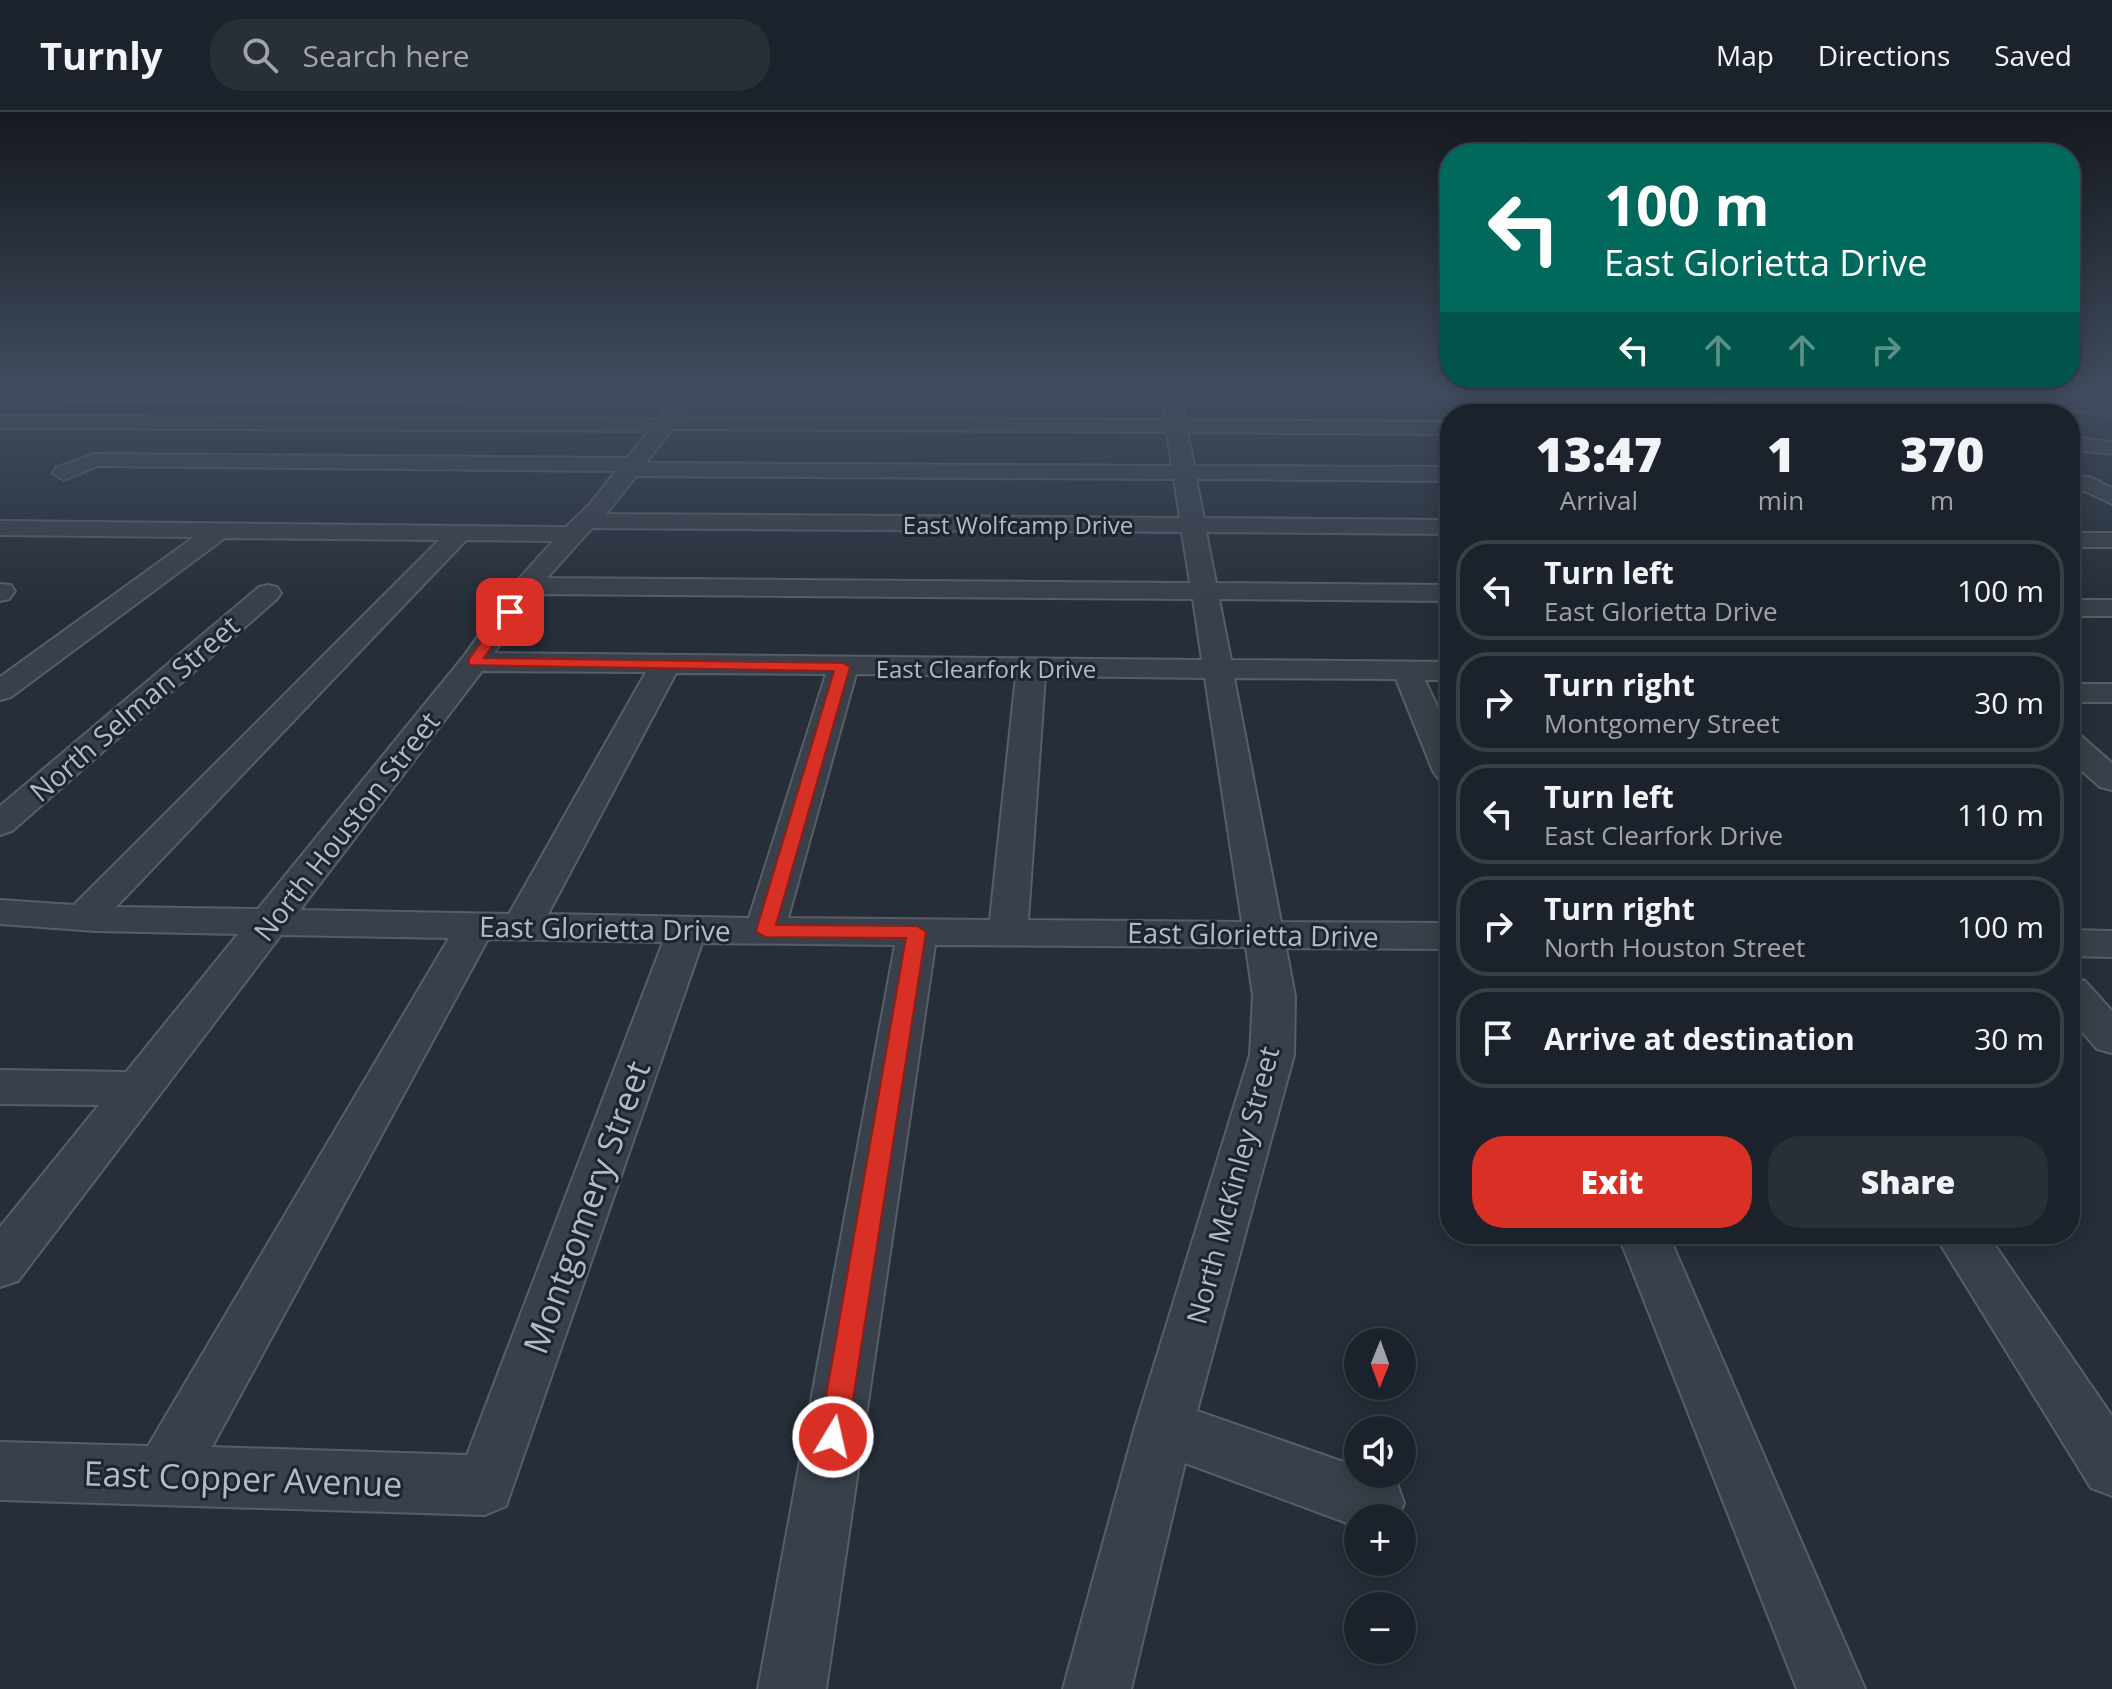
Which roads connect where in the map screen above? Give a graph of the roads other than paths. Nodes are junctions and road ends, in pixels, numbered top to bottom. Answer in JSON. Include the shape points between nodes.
{"nodes":[{"id":1,"x":337,"y":464,"type":"edge"},
{"id":2,"x":382,"y":464,"type":"edge"},
{"id":3,"x":635,"y":464,"type":"edge"},
{"id":4,"x":1183,"y":464,"type":"edge"},
{"id":5,"x":632,"y":467,"type":"junction"},
{"id":6,"x":1184,"y":472,"type":"junction"},
{"id":7,"x":1440,"y":474,"type":"edge"},
{"id":8,"x":314,"y":480,"type":"dead end"},
{"id":9,"x":2080,"y":484,"type":"edge"},
{"id":10,"x":2112,"y":497,"type":"edge"},
{"id":11,"x":1194,"y":525,"type":"junction"},
{"id":12,"x":578,"y":527,"type":"junction"},
{"id":13,"x":1440,"y":527,"type":"edge"},
{"id":14,"x":0,"y":528,"type":"edge"},
{"id":15,"x":220,"y":530,"type":"junction"},
{"id":16,"x":459,"y":533,"type":"junction"},
{"id":17,"x":2080,"y":540,"type":"edge"},
{"id":18,"x":2112,"y":540,"type":"edge"},
{"id":19,"x":527,"y":586,"type":"junction"},
{"id":20,"x":1205,"y":591,"type":"junction"},
{"id":21,"x":268,"y":593,"type":"dead end"},
{"id":22,"x":1440,"y":593,"type":"edge"},
{"id":23,"x":2080,"y":608,"type":"edge"},
{"id":24,"x":2112,"y":608,"type":"edge"},
{"id":25,"x":474,"y":662,"type":"junction"},
{"id":26,"x":665,"y":665,"type":"junction"},
{"id":27,"x":843,"y":667,"type":"junction"},
{"id":28,"x":1031,"y":668,"type":"junction"},
{"id":29,"x":1218,"y":669,"type":"junction"},
{"id":30,"x":1407,"y":671,"type":"junction"},
{"id":31,"x":1440,"y":671,"type":"edge"},
{"id":32,"x":0,"y":691,"type":"edge"},
{"id":33,"x":2080,"y":693,"type":"edge"},
{"id":34,"x":2112,"y":693,"type":"edge"},
{"id":35,"x":1440,"y":748,"type":"edge"},
{"id":36,"x":2080,"y":752,"type":"edge"},
{"id":37,"x":2112,"y":780,"type":"edge"},
{"id":38,"x":0,"y":824,"type":"edge"},
{"id":39,"x":0,"y":912,"type":"edge"},
{"id":40,"x":83,"y":918,"type":"junction"},
{"id":41,"x":271,"y":922,"type":"junction"},
{"id":42,"x":499,"y":926,"type":"junction"},
{"id":43,"x":687,"y":929,"type":"junction"},
{"id":44,"x":765,"y":931,"type":"junction"},
{"id":45,"x":917,"y":932,"type":"junction"},
{"id":46,"x":1008,"y":932,"type":"junction"},
{"id":47,"x":1264,"y":934,"type":"junction"},
{"id":48,"x":1440,"y":936,"type":"edge"},
{"id":49,"x":2080,"y":943,"type":"edge"},
{"id":50,"x":2112,"y":944,"type":"edge"},
{"id":51,"x":2080,"y":1002,"type":"edge"},
{"id":52,"x":2112,"y":1038,"type":"edge"},
{"id":53,"x":0,"y":1087,"type":"edge"},
{"id":54,"x":138,"y":1089,"type":"junction"},
{"id":55,"x":1647,"y":1244,"type":"edge"},
{"id":56,"x":1966,"y":1244,"type":"edge"},
{"id":57,"x":0,"y":1265,"type":"edge"},
{"id":58,"x":1164,"y":1427,"type":"junction"},
{"id":59,"x":2112,"y":1467,"type":"edge"},
{"id":60,"x":0,"y":1471,"type":"edge"},
{"id":61,"x":164,"y":1476,"type":"junction"},
{"id":62,"x":485,"y":1485,"type":"joint"},
{"id":63,"x":1374,"y":1503,"type":"dead end"},
{"id":64,"x":792,"y":1689,"type":"edge"},
{"id":65,"x":1097,"y":1689,"type":"edge"},
{"id":66,"x":1831,"y":1689,"type":"edge"}],
"edges":[{"from":1,"to":8,"type":"street"},
{"from":2,"to":5,"type":"street"},
{"from":3,"to":5,"type":"street","name":"North Houston Street"},
{"from":4,"to":6,"type":"street","name":"North McKinley Street"},
{"from":5,"to":6,"type":"street"},
{"from":5,"to":12,"type":"street","name":"North Houston Street"},
{"from":6,"to":7,"type":"street"},
{"from":6,"to":11,"type":"street","name":"North McKinley Street"},
{"from":9,"to":10,"type":"street"},
{"from":11,"to":12,"type":"street","name":"East Wolfcamp Drive"},
{"from":11,"to":13,"type":"street","name":"East Wolfcamp Drive"},
{"from":11,"to":20,"type":"street","name":"North McKinley Street"},
{"from":12,"to":16,"type":"street","name":"East Wolfcamp Drive"},
{"from":12,"to":19,"type":"street","name":"North Houston Street"},
{"from":14,"to":15,"type":"street","name":"East Wolfcamp Drive"},
{"from":15,"to":16,"type":"street","name":"East Wolfcamp Drive"},
{"from":15,"to":32,"type":"street"},
{"from":16,"to":40,"type":"street"},
{"from":17,"to":18,"type":"street"},
{"from":19,"to":20,"type":"street"},
{"from":19,"to":25,"type":"street","name":"North Houston Street"},
{"from":20,"to":22,"type":"street"},
{"from":20,"to":29,"type":"street","name":"North McKinley Street"},
{"from":21,"to":38,"type":"street","name":"North Selman Street"},
{"from":23,"to":24,"type":"street"},
{"from":25,"to":26,"type":"street","name":"East Clearfork Drive"},
{"from":25,"to":41,"type":"street","name":"North Houston Street"},
{"from":26,"to":27,"type":"street","name":"East Clearfork Drive"},
{"from":26,"to":42,"type":"street"},
{"from":27,"to":28,"type":"street","name":"East Clearfork Drive"},
{"from":27,"to":44,"type":"street"},
{"from":28,"to":29,"type":"street","name":"East Clearfork Drive"},
{"from":28,"to":46,"type":"street"},
{"from":29,"to":30,"type":"street","name":"East Clearfork Drive"},
{"from":29,"to":47,"type":"street","name":"North McKinley Street"},
{"from":30,"to":31,"type":"street","name":"East Clearfork Drive"},
{"from":30,"to":35,"type":"street"},
{"from":33,"to":34,"type":"street"},
{"from":36,"to":37,"type":"street"},
{"from":39,"to":40,"type":"street","name":"East Glorietta Drive"},
{"from":40,"to":41,"type":"street","name":"East Glorietta Drive"},
{"from":41,"to":42,"type":"street","name":"East Glorietta Drive"},
{"from":41,"to":54,"type":"street","name":"North Houston Street"},
{"from":42,"to":43,"type":"street","name":"East Glorietta Drive"},
{"from":42,"to":61,"type":"street"},
{"from":43,"to":44,"type":"street","name":"East Glorietta Drive"},
{"from":43,"to":62,"type":"street","name":"Montgomery Street"},
{"from":44,"to":45,"type":"street","name":"East Glorietta Drive"},
{"from":45,"to":46,"type":"street","name":"East Glorietta Drive"},
{"from":45,"to":64,"type":"street"},
{"from":46,"to":47,"type":"street","name":"East Glorietta Drive"},
{"from":47,"to":48,"type":"street","name":"East Glorietta Drive"},
{"from":47,"to":58,"type":"street","name":"North McKinley Street","via":[[1274,996],[1272,1055]]},
{"from":49,"to":50,"type":"street"},
{"from":51,"to":52,"type":"street"},
{"from":53,"to":54,"type":"street"},
{"from":54,"to":57,"type":"street","name":"North Houston Street"},
{"from":55,"to":66,"type":"street"},
{"from":56,"to":59,"type":"street"},
{"from":58,"to":63,"type":"street"},
{"from":58,"to":65,"type":"street","name":"North McKinley Street"},
{"from":60,"to":61,"type":"street","name":"East Copper Avenue"},
{"from":61,"to":62,"type":"street","name":"East Copper Avenue"}]}
